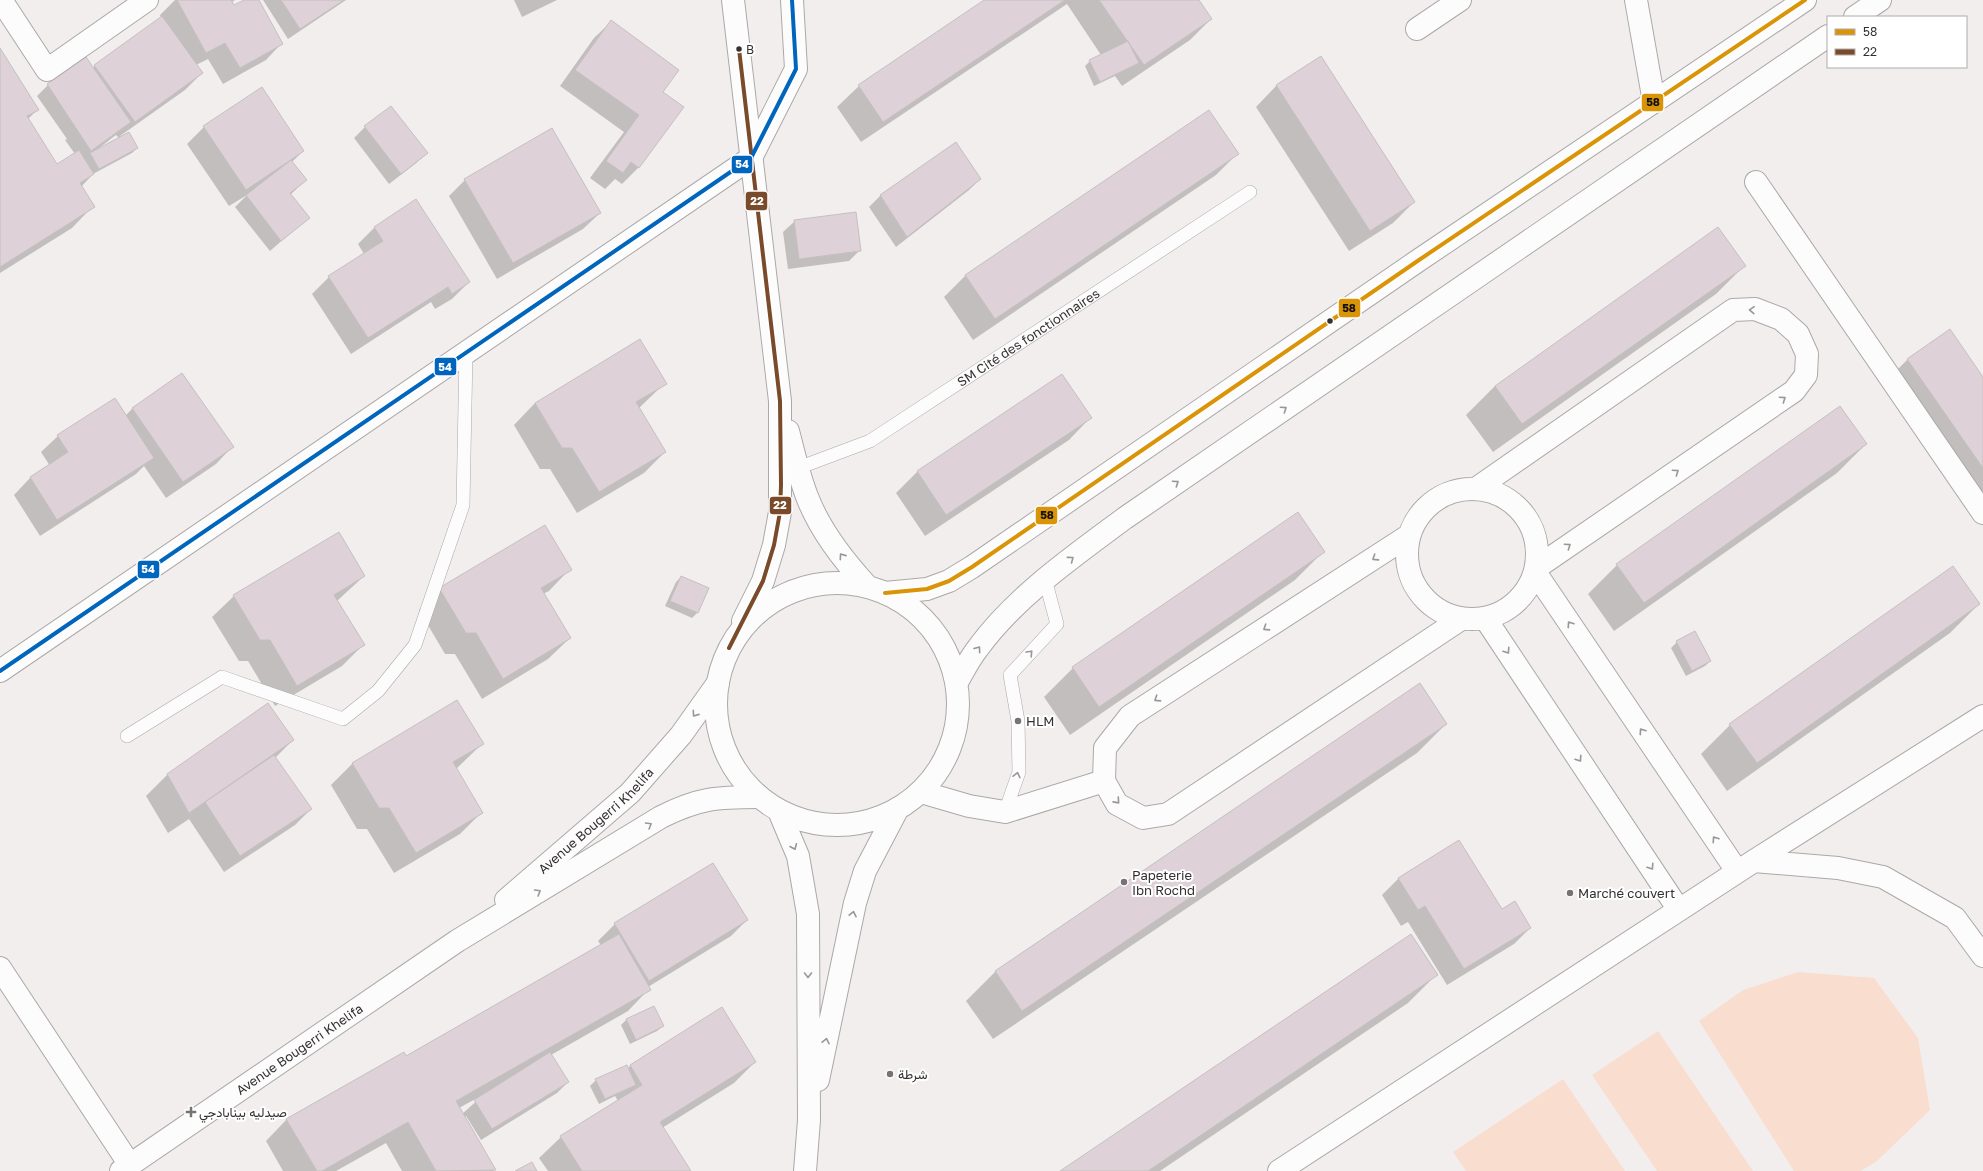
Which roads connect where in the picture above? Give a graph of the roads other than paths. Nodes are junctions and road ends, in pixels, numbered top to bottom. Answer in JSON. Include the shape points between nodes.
{"nodes":[{"id":1,"x":0,"y":0,"type":"edge"},
{"id":2,"x":147,"y":0,"type":"edge"},
{"id":3,"x":733,"y":0,"type":"edge"},
{"id":4,"x":792,"y":0,"type":"edge"},
{"id":5,"x":1460,"y":0,"type":"edge"},
{"id":6,"x":1805,"y":0,"type":"edge"},
{"id":7,"x":1880,"y":0,"type":"edge"},
{"id":8,"x":1643,"y":4,"type":"edge"},
{"id":9,"x":1856,"y":16,"type":"edge"},
{"id":10,"x":1417,"y":29,"type":"dead end"},
{"id":11,"x":1827,"y":37,"type":"edge"},
{"id":12,"x":1654,"y":102,"type":"junction"},
{"id":13,"x":752,"y":158,"type":"junction"},
{"id":14,"x":1756,"y":182,"type":"dead end"},
{"id":15,"x":1250,"y":192,"type":"dead end"},
{"id":16,"x":466,"y":353,"type":"junction"},
{"id":17,"x":780,"y":401,"type":"junction"},
{"id":18,"x":798,"y":468,"type":"junction"},
{"id":19,"x":1477,"y":488,"type":"junction"},
{"id":20,"x":1983,"y":513,"type":"edge"},
{"id":21,"x":1408,"y":536,"type":"junction"},
{"id":22,"x":1536,"y":570,"type":"junction"},
{"id":23,"x":1045,"y":579,"type":"junction"},
{"id":24,"x":876,"y":590,"type":"junction"},
{"id":25,"x":1485,"y":618,"type":"junction"},
{"id":26,"x":1460,"y":619,"type":"junction"},
{"id":27,"x":729,"y":648,"type":"junction"},
{"id":28,"x":0,"y":671,"type":"edge"},
{"id":29,"x":957,"y":682,"type":"junction"},
{"id":30,"x":718,"y":683,"type":"junction"},
{"id":31,"x":1983,"y":716,"type":"edge"},
{"id":32,"x":127,"y":736,"type":"dead end"},
{"id":33,"x":1104,"y":781,"type":"junction"},
{"id":34,"x":922,"y":792,"type":"junction"},
{"id":35,"x":758,"y":797,"type":"junction"},
{"id":36,"x":896,"y":810,"type":"junction"},
{"id":37,"x":778,"y":811,"type":"junction"},
{"id":38,"x":1005,"y":812,"type":"junction"},
{"id":39,"x":1745,"y":866,"type":"junction"},
{"id":40,"x":1679,"y":910,"type":"junction"},
{"id":41,"x":457,"y":941,"type":"junction"},
{"id":42,"x":1983,"y":956,"type":"edge"},
{"id":43,"x":0,"y":968,"type":"edge"},
{"id":44,"x":809,"y":1120,"type":"junction"},
{"id":45,"x":126,"y":1168,"type":"edge"},
{"id":46,"x":805,"y":1171,"type":"edge"},
{"id":47,"x":1279,"y":1171,"type":"edge"}],
"edges":[{"from":1,"to":2,"type":"main road","via":[[47,70]]},
{"from":3,"to":13,"type":"main road"},
{"from":4,"to":13,"type":"main road","via":[[796,69]]},
{"from":5,"to":10,"type":"main road"},
{"from":6,"to":12,"type":"main road"},
{"from":7,"to":9,"type":"main road"},
{"from":8,"to":12,"type":"main road"},
{"from":23,"to":11,"type":"main road","one_way":true,"via":[[1125,518]]},
{"from":12,"to":24,"type":"main road","via":[[972,567],[949,581],[927,589]]},
{"from":13,"to":16,"type":"main road"},
{"from":13,"to":17,"type":"main road"},
{"from":14,"to":20,"type":"main road"},
{"from":15,"to":18,"type":"lane","name":"SM Cité des fonctionnaires","via":[[870,441]]},
{"from":16,"to":28,"type":"main road"},
{"from":16,"to":32,"type":"lane","via":[[463,506],[415,645],[378,691],[343,719],[222,677]]},
{"from":17,"to":18,"type":"main road"},
{"from":17,"to":27,"type":"main road","via":[[780,512],[774,545],[763,581]]},
{"from":24,"to":18,"type":"main road","one_way":true,"via":[[848,565],[828,535],[808,500]]},
{"from":19,"to":21,"type":"main road","via":[[1461,489],[1432,502],[1413,523]]},
{"from":19,"to":22,"type":"main road","via":[[1498,494],[1517,506],[1530,524],[1537,546]]},
{"from":22,"to":19,"type":"main road","one_way":true,"via":[[1794,391],[1806,375],[1807,354],[1798,334],[1781,319],[1755,309],[1733,310]]},
{"from":21,"to":26,"type":"main road","via":[[1406,558],[1411,580],[1422,598],[1440,612]]},
{"from":21,"to":33,"type":"main road","one_way":true,"via":[[1130,716],[1105,748]]},
{"from":22,"to":25,"type":"main road","via":[[1528,589],[1516,602],[1502,612]]},
{"from":39,"to":22,"type":"main road","one_way":true},
{"from":29,"to":23,"type":"main road","one_way":true,"via":[[978,648]]},
{"from":38,"to":23,"type":"lane","one_way":true,"via":[[1019,772],[1018,721],[1010,675],[1057,624]]},
{"from":24,"to":27,"type":"main road","via":[[835,583],[803,588],[773,601],[748,621]]},
{"from":24,"to":29,"type":"main road","via":[[907,605],[926,621],[946,649]]},
{"from":25,"to":26,"type":"main road"},
{"from":25,"to":40,"type":"main road","one_way":true},
{"from":33,"to":26,"type":"main road","one_way":true,"via":[[1117,804],[1144,818],[1168,814]]},
{"from":27,"to":30,"type":"main road"},
{"from":29,"to":34,"type":"main road","via":[[958,711],[953,741],[940,768]]},
{"from":30,"to":35,"type":"main road","via":[[716,714],[722,745],[737,774]]},
{"from":30,"to":41,"type":"main road","name":"Avenue Bougerri Khelifa","one_way":true,"via":[[681,735],[630,793]]},
{"from":31,"to":39,"type":"main road"},
{"from":33,"to":38,"type":"main road"},
{"from":34,"to":36,"type":"main road"},
{"from":34,"to":38,"type":"main road","via":[[969,806]]},
{"from":35,"to":37,"type":"main road"},
{"from":41,"to":35,"type":"main road","name":"Avenue Bougerri Khelifa","one_way":true,"via":[[685,805],[726,797]]},
{"from":36,"to":37,"type":"main road","via":[[874,820],[844,825],[825,825],[801,820]]},
{"from":44,"to":36,"type":"main road","one_way":true,"via":[[856,903],[865,871]]},
{"from":37,"to":44,"type":"main road","one_way":true,"via":[[798,856],[808,914]]},
{"from":39,"to":40,"type":"main road"},
{"from":39,"to":42,"type":"main road","via":[[1838,868],[1883,877],[1955,918]]},
{"from":40,"to":47,"type":"main road"},
{"from":41,"to":45,"type":"main road","name":"Avenue Bougerri Khelifa"},
{"from":43,"to":45,"type":"main road"},
{"from":44,"to":46,"type":"main road"}]}
